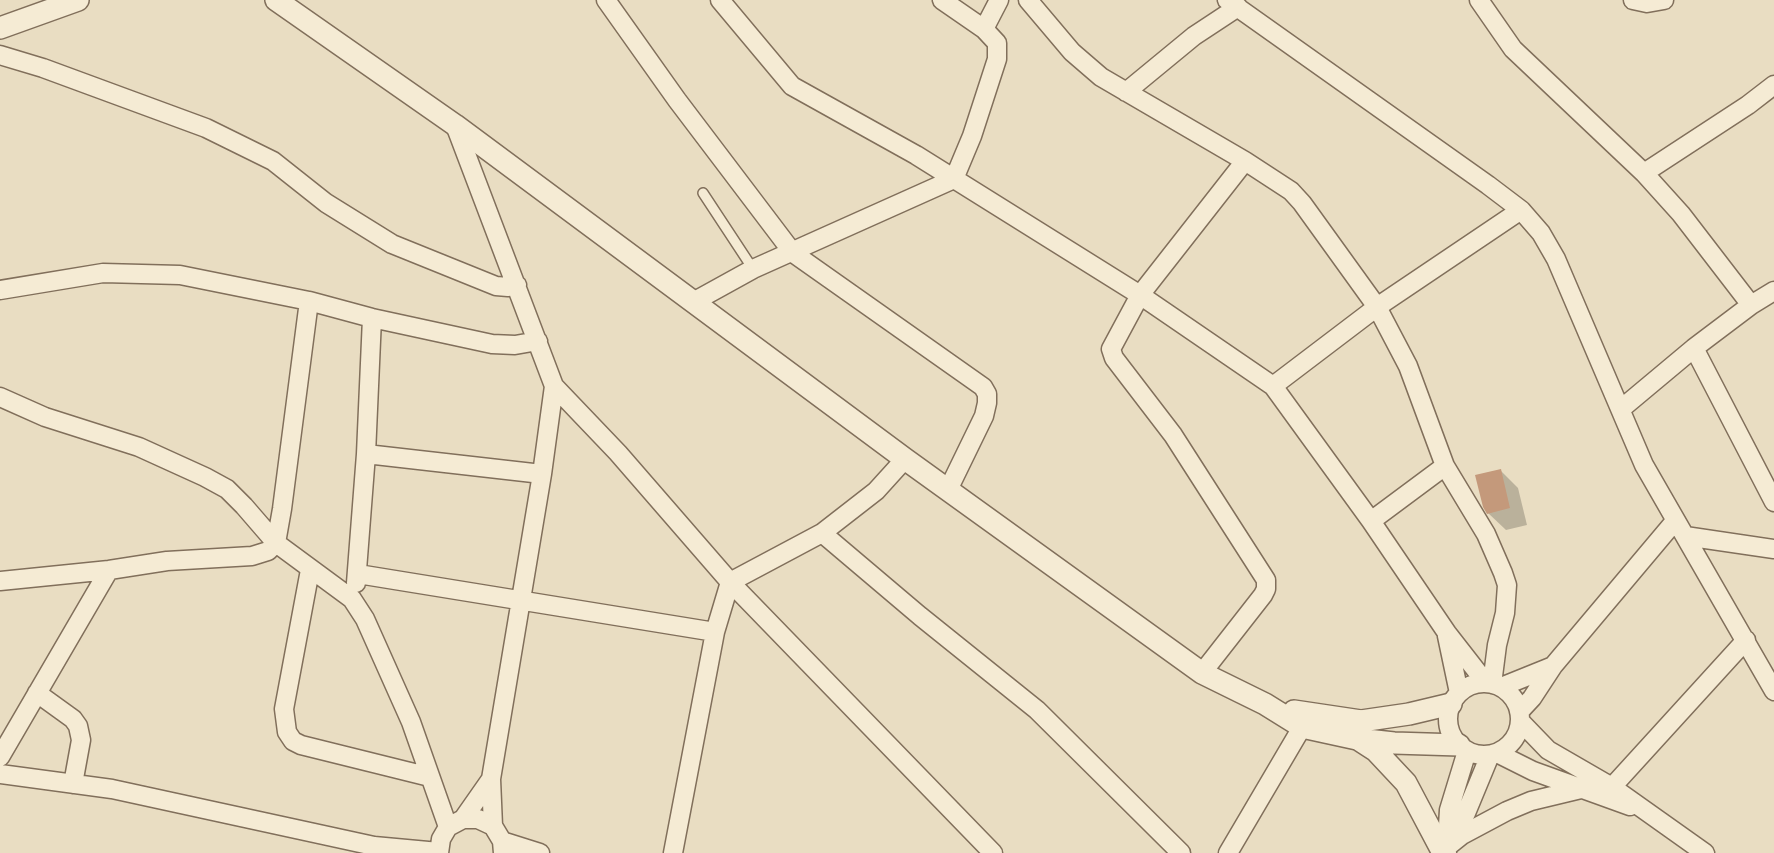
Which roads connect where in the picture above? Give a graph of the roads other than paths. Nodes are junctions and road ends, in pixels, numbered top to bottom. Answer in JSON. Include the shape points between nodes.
{"nodes":[{"id":1,"x":78,"y":0,"type":"edge"},
{"id":2,"x":276,"y":0,"type":"edge"},
{"id":3,"x":606,"y":0,"type":"edge"},
{"id":4,"x":720,"y":0,"type":"edge"},
{"id":5,"x":942,"y":0,"type":"edge"},
{"id":6,"x":999,"y":0,"type":"edge"},
{"id":7,"x":1028,"y":0,"type":"edge"},
{"id":8,"x":1479,"y":0,"type":"edge"},
{"id":9,"x":1633,"y":0,"type":"edge"},
{"id":10,"x":1664,"y":0,"type":"edge"},
{"id":11,"x":1232,"y":4,"type":"edge"},
{"id":12,"x":0,"y":27,"type":"edge"},
{"id":13,"x":984,"y":29,"type":"junction"},
{"id":14,"x":0,"y":55,"type":"edge"},
{"id":15,"x":1774,"y":85,"type":"edge"},
{"id":16,"x":1126,"y":92,"type":"junction"},
{"id":17,"x":456,"y":125,"type":"junction"},
{"id":18,"x":1245,"y":161,"type":"junction"},
{"id":19,"x":1644,"y":173,"type":"junction"},
{"id":20,"x":954,"y":178,"type":"junction"},
{"id":21,"x":703,"y":193,"type":"dead end"},
{"id":22,"x":1521,"y":210,"type":"junction"},
{"id":23,"x":793,"y":253,"type":"junction"},
{"id":24,"x":752,"y":269,"type":"junction"},
{"id":25,"x":517,"y":285,"type":"junction"},
{"id":26,"x":0,"y":290,"type":"edge"},
{"id":27,"x":1774,"y":291,"type":"edge"},
{"id":28,"x":1140,"y":295,"type":"junction"},
{"id":29,"x":309,"y":301,"type":"junction"},
{"id":30,"x":695,"y":301,"type":"junction"},
{"id":31,"x":1751,"y":305,"type":"junction"},
{"id":32,"x":1377,"y":307,"type":"junction"},
{"id":33,"x":372,"y":318,"type":"junction"},
{"id":34,"x":538,"y":341,"type":"junction"},
{"id":35,"x":1694,"y":348,"type":"junction"},
{"id":36,"x":554,"y":386,"type":"junction"},
{"id":37,"x":1273,"y":386,"type":"junction"},
{"id":38,"x":0,"y":397,"type":"edge"},
{"id":39,"x":1621,"y":409,"type":"junction"},
{"id":40,"x":366,"y":454,"type":"junction"},
{"id":41,"x":905,"y":459,"type":"junction"},
{"id":42,"x":1445,"y":466,"type":"junction"},
{"id":43,"x":542,"y":474,"type":"junction"},
{"id":44,"x":948,"y":490,"type":"junction"},
{"id":45,"x":1774,"y":502,"type":"edge"},
{"id":46,"x":1371,"y":520,"type":"junction"},
{"id":47,"x":1680,"y":528,"type":"junction"},
{"id":48,"x":822,"y":533,"type":"junction"},
{"id":49,"x":276,"y":543,"type":"junction"},
{"id":50,"x":1774,"y":549,"type":"edge"},
{"id":51,"x":109,"y":570,"type":"junction"},
{"id":52,"x":310,"y":570,"type":"junction"},
{"id":53,"x":358,"y":574,"type":"junction"},
{"id":54,"x":0,"y":581,"type":"edge"},
{"id":55,"x":730,"y":582,"type":"junction"},
{"id":56,"x":352,"y":599,"type":"junction"},
{"id":57,"x":522,"y":600,"type":"junction"},
{"id":58,"x":715,"y":632,"type":"junction"},
{"id":59,"x":1447,"y":633,"type":"junction"},
{"id":60,"x":1746,"y":640,"type":"junction"},
{"id":61,"x":1553,"y":666,"type":"junction"},
{"id":62,"x":1202,"y":673,"type":"junction"},
{"id":63,"x":1493,"y":685,"type":"junction"},
{"id":64,"x":1774,"y":691,"type":"edge"},
{"id":65,"x":37,"y":693,"type":"junction"},
{"id":66,"x":1455,"y":698,"type":"junction"},
{"id":67,"x":1520,"y":717,"type":"junction"},
{"id":68,"x":1306,"y":721,"type":"junction"},
{"id":69,"x":1357,"y":739,"type":"junction"},
{"id":70,"x":1463,"y":748,"type":"junction"},
{"id":71,"x":1493,"y":754,"type":"junction"},
{"id":72,"x":0,"y":757,"type":"edge"},
{"id":73,"x":0,"y":774,"type":"edge"},
{"id":74,"x":430,"y":777,"type":"junction"},
{"id":75,"x":491,"y":779,"type":"junction"},
{"id":76,"x":73,"y":784,"type":"junction"},
{"id":77,"x":1612,"y":787,"type":"junction"},
{"id":78,"x":1581,"y":789,"type":"junction"},
{"id":79,"x":1645,"y":810,"type":"junction"},
{"id":80,"x":455,"y":823,"type":"junction"},
{"id":81,"x":499,"y":840,"type":"edge"},
{"id":82,"x":1445,"y":848,"type":"edge"},
{"id":83,"x":397,"y":851,"type":"edge"},
{"id":84,"x":439,"y":853,"type":"edge"},
{"id":85,"x":540,"y":853,"type":"edge"},
{"id":86,"x":673,"y":853,"type":"edge"},
{"id":87,"x":993,"y":853,"type":"edge"},
{"id":88,"x":1181,"y":853,"type":"edge"},
{"id":89,"x":1228,"y":853,"type":"edge"},
{"id":90,"x":1705,"y":853,"type":"edge"}],
"edges":[{"from":1,"to":12,"type":"street"},
{"from":2,"to":17,"type":"street"},
{"from":3,"to":23,"type":"street"},
{"from":4,"to":20,"type":"street","via":[[792,86]]},
{"from":5,"to":13,"type":"street"},
{"from":6,"to":13,"type":"street"},
{"from":7,"to":16,"type":"street","via":[[1072,52],[1101,78]]},
{"from":8,"to":19,"type":"street","via":[[1513,49]]},
{"from":9,"to":10,"type":"street"},
{"from":11,"to":16,"type":"street"},
{"from":11,"to":22,"type":"street"},
{"from":13,"to":20,"type":"street","via":[[995,39],[999,52]]},
{"from":14,"to":25,"type":"street","via":[[206,128],[273,161],[326,203],[391,244],[496,286]]},
{"from":15,"to":19,"type":"street"},
{"from":16,"to":18,"type":"street"},
{"from":17,"to":25,"type":"street"},
{"from":17,"to":30,"type":"street"},
{"from":18,"to":28,"type":"street"},
{"from":18,"to":32,"type":"street","via":[[1280,182],[1302,203]]},
{"from":19,"to":31,"type":"street"},
{"from":20,"to":23,"type":"street"},
{"from":20,"to":28,"type":"street"},
{"from":21,"to":24,"type":"lane"},
{"from":22,"to":32,"type":"street"},
{"from":22,"to":39,"type":"street","via":[[1556,259]]},
{"from":23,"to":24,"type":"street"},
{"from":23,"to":44,"type":"street","via":[[983,387],[987,394],[984,416]]},
{"from":24,"to":30,"type":"street"},
{"from":25,"to":34,"type":"street"},
{"from":26,"to":29,"type":"street","via":[[103,273],[157,273]]},
{"from":27,"to":31,"type":"street"},
{"from":28,"to":37,"type":"street"},
{"from":28,"to":62,"type":"street","via":[[1114,340],[1112,354],[1172,436],[1267,585]]},
{"from":29,"to":33,"type":"street"},
{"from":29,"to":49,"type":"street"},
{"from":30,"to":41,"type":"street"},
{"from":31,"to":35,"type":"street"},
{"from":32,"to":37,"type":"street"},
{"from":32,"to":42,"type":"street","via":[[1408,366]]},
{"from":33,"to":34,"type":"street","via":[[492,344]]},
{"from":33,"to":40,"type":"street"},
{"from":34,"to":36,"type":"street"},
{"from":35,"to":39,"type":"street"},
{"from":35,"to":45,"type":"street"},
{"from":36,"to":43,"type":"street"},
{"from":36,"to":55,"type":"street"},
{"from":37,"to":46,"type":"street"},
{"from":38,"to":49,"type":"street","via":[[45,417],[139,447],[205,477],[226,489]]},
{"from":39,"to":47,"type":"street","via":[[1644,465]]},
{"from":40,"to":43,"type":"street"},
{"from":40,"to":53,"type":"street"},
{"from":41,"to":44,"type":"street"},
{"from":41,"to":48,"type":"street","via":[[876,491]]},
{"from":42,"to":46,"type":"street"},
{"from":42,"to":63,"type":"street","via":[[1486,534],[1507,585]]},
{"from":43,"to":57,"type":"street"},
{"from":44,"to":62,"type":"street"},
{"from":46,"to":59,"type":"street"},
{"from":47,"to":50,"type":"street"},
{"from":47,"to":60,"type":"street"},
{"from":47,"to":61,"type":"street"},
{"from":48,"to":55,"type":"street"},
{"from":48,"to":88,"type":"street","via":[[1037,710]]},
{"from":49,"to":51,"type":"street","via":[[252,556]]},
{"from":49,"to":52,"type":"street"},
{"from":51,"to":54,"type":"street"},
{"from":51,"to":65,"type":"street"},
{"from":52,"to":56,"type":"street"},
{"from":52,"to":74,"type":"street","via":[[284,709],[292,741]]},
{"from":53,"to":56,"type":"street"},
{"from":53,"to":57,"type":"street"},
{"from":55,"to":58,"type":"street"},
{"from":55,"to":87,"type":"street"},
{"from":56,"to":74,"type":"street","via":[[390,674]]},
{"from":57,"to":58,"type":"street"},
{"from":57,"to":75,"type":"street"},
{"from":58,"to":86,"type":"street"},
{"from":59,"to":63,"type":"street"},
{"from":59,"to":66,"type":"street"},
{"from":60,"to":64,"type":"street"},
{"from":60,"to":77,"type":"street"},
{"from":61,"to":63,"type":"street"},
{"from":61,"to":67,"type":"street"},
{"from":62,"to":68,"type":"street"},
{"from":63,"to":66,"type":"street","via":[[1467,687]]},
{"from":63,"to":67,"type":"street","via":[[1516,702]]},
{"from":65,"to":72,"type":"street"},
{"from":65,"to":76,"type":"street","via":[[78,726],[81,740]]},
{"from":66,"to":68,"type":"street","via":[[1409,714],[1361,721]]},
{"from":66,"to":70,"type":"street","via":[[1448,726]]},
{"from":67,"to":71,"type":"street","via":[[1513,741]]},
{"from":67,"to":77,"type":"street","via":[[1548,750]]},
{"from":68,"to":69,"type":"street"},
{"from":68,"to":89,"type":"street"},
{"from":69,"to":70,"type":"street"},
{"from":69,"to":82,"type":"street","via":[[1376,751],[1406,783]]},
{"from":70,"to":71,"type":"street","via":[[1478,755]]},
{"from":70,"to":82,"type":"street"},
{"from":71,"to":78,"type":"street"},
{"from":71,"to":82,"type":"street"},
{"from":73,"to":76,"type":"street"},
{"from":74,"to":80,"type":"street"},
{"from":75,"to":80,"type":"street"},
{"from":75,"to":81,"type":"street"},
{"from":76,"to":83,"type":"street","via":[[174,801]]},
{"from":77,"to":79,"type":"street"},
{"from":78,"to":79,"type":"street"},
{"from":78,"to":82,"type":"street","via":[[1507,811]]},
{"from":79,"to":90,"type":"street"},
{"from":80,"to":81,"type":"street","via":[[478,819]]},
{"from":80,"to":84,"type":"street","via":[[441,839]]},
{"from":81,"to":85,"type":"street"},
{"from":83,"to":84,"type":"street"}]}
